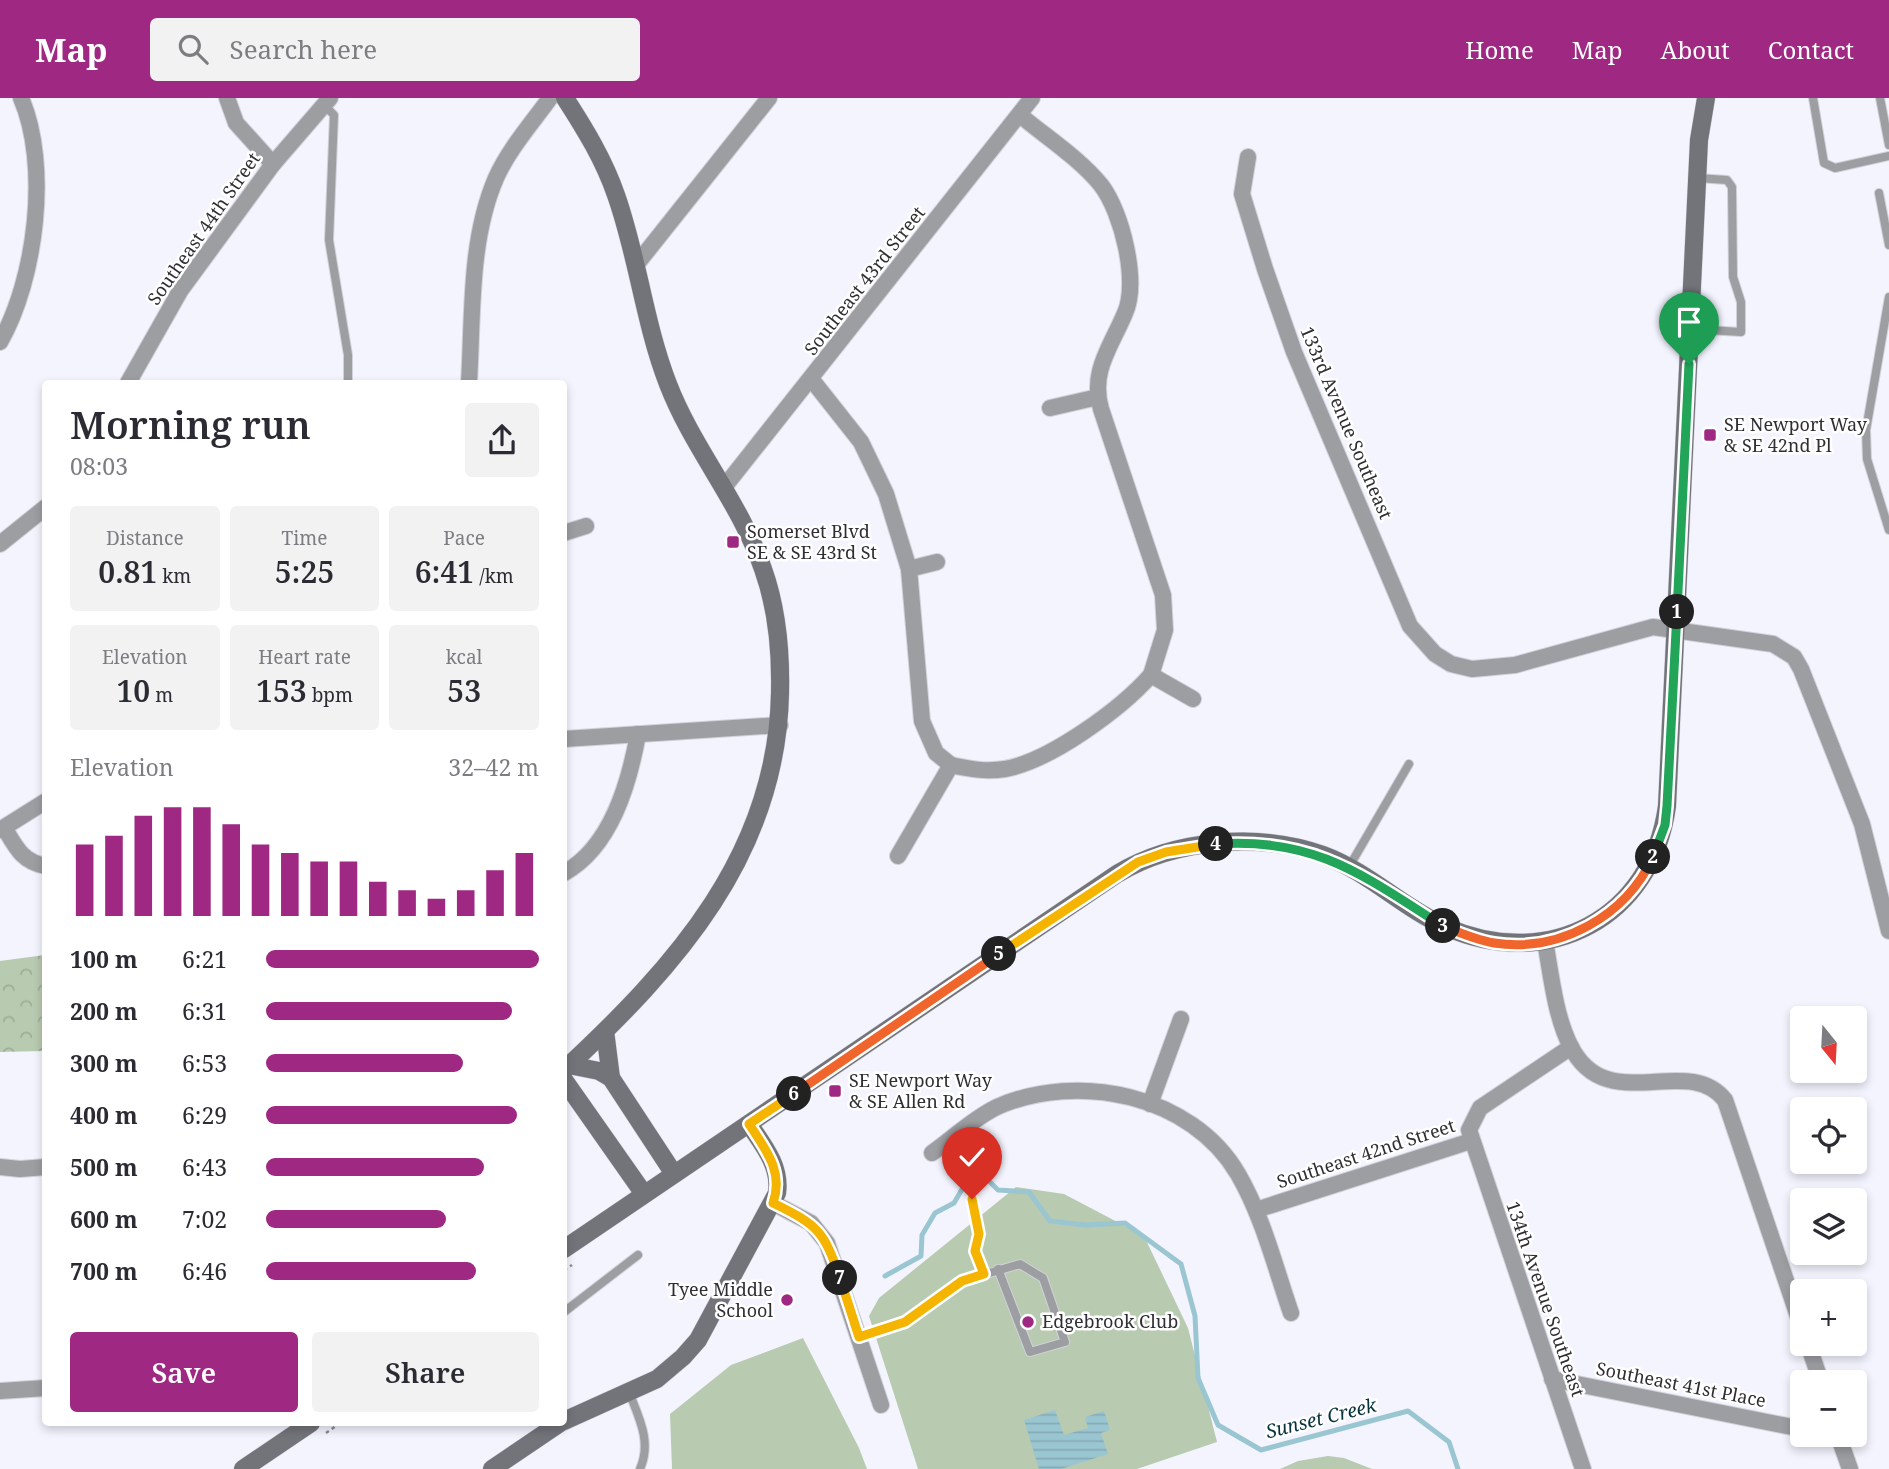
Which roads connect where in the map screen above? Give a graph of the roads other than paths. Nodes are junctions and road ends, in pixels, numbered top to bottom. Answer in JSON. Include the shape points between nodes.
{"nodes":[{"id":1,"x":21,"y":98,"type":"edge"},
{"id":2,"x":227,"y":98,"type":"edge"},
{"id":3,"x":550,"y":98,"type":"edge"},
{"id":4,"x":565,"y":98,"type":"edge"},
{"id":5,"x":769,"y":98,"type":"edge"},
{"id":6,"x":1032,"y":98,"type":"edge"},
{"id":7,"x":1706,"y":98,"type":"edge"},
{"id":8,"x":1813,"y":98,"type":"edge"},
{"id":9,"x":1880,"y":98,"type":"edge"},
{"id":10,"x":327,"y":102,"type":"edge"},
{"id":11,"x":1020,"y":115,"type":"junction"},
{"id":12,"x":1889,"y":145,"type":"edge"},
{"id":13,"x":1889,"y":156,"type":"edge"},
{"id":14,"x":1248,"y":157,"type":"dead end"},
{"id":15,"x":273,"y":164,"type":"junction"},
{"id":16,"x":1697,"y":178,"type":"junction"},
{"id":17,"x":1879,"y":193,"type":"dead end"},
{"id":18,"x":1889,"y":246,"type":"edge"},
{"id":19,"x":636,"y":265,"type":"junction"},
{"id":20,"x":1889,"y":297,"type":"edge"},
{"id":21,"x":1690,"y":329,"type":"junction"},
{"id":22,"x":0,"y":342,"type":"edge"},
{"id":23,"x":130,"y":380,"type":"edge"},
{"id":24,"x":348,"y":380,"type":"edge"},
{"id":25,"x":469,"y":380,"type":"edge"},
{"id":26,"x":812,"y":380,"type":"junction"},
{"id":27,"x":1098,"y":397,"type":"junction"},
{"id":28,"x":1050,"y":408,"type":"dead end"},
{"id":29,"x":725,"y":486,"type":"junction"},
{"id":30,"x":42,"y":510,"type":"edge"},
{"id":31,"x":586,"y":526,"type":"dead end"},
{"id":32,"x":1889,"y":530,"type":"edge"},
{"id":33,"x":567,"y":532,"type":"edge"},
{"id":34,"x":0,"y":544,"type":"edge"},
{"id":35,"x":937,"y":562,"type":"dead end"},
{"id":36,"x":909,"y":569,"type":"junction"},
{"id":37,"x":1677,"y":628,"type":"junction"},
{"id":38,"x":1151,"y":675,"type":"junction"},
{"id":39,"x":1193,"y":699,"type":"dead end"},
{"id":40,"x":780,"y":725,"type":"junction"},
{"id":41,"x":638,"y":734,"type":"junction"},
{"id":42,"x":567,"y":739,"type":"edge"},
{"id":43,"x":1409,"y":764,"type":"dead end"},
{"id":44,"x":951,"y":765,"type":"junction"},
{"id":45,"x":42,"y":804,"type":"edge"},
{"id":46,"x":2,"y":829,"type":"edge"},
{"id":47,"x":898,"y":856,"type":"dead end"},
{"id":48,"x":42,"y":865,"type":"edge"},
{"id":49,"x":1349,"y":867,"type":"junction"},
{"id":50,"x":567,"y":871,"type":"edge"},
{"id":51,"x":1889,"y":931,"type":"edge"},
{"id":52,"x":1545,"y":941,"type":"junction"},
{"id":53,"x":1181,"y":1019,"type":"dead end"},
{"id":54,"x":605,"y":1031,"type":"junction"},
{"id":55,"x":1571,"y":1047,"type":"junction"},
{"id":56,"x":567,"y":1070,"type":"edge"},
{"id":57,"x":567,"y":1072,"type":"edge"},
{"id":58,"x":567,"y":1075,"type":"edge"},
{"id":59,"x":611,"y":1078,"type":"junction"},
{"id":60,"x":1150,"y":1104,"type":"junction"},
{"id":61,"x":749,"y":1124,"type":"junction"},
{"id":62,"x":1471,"y":1141,"type":"junction"},
{"id":63,"x":932,"y":1153,"type":"dead end"},
{"id":64,"x":0,"y":1167,"type":"edge"},
{"id":65,"x":42,"y":1167,"type":"edge"},
{"id":66,"x":674,"y":1174,"type":"junction"},
{"id":67,"x":643,"y":1194,"type":"junction"},
{"id":68,"x":773,"y":1203,"type":"junction"},
{"id":69,"x":1256,"y":1210,"type":"junction"},
{"id":70,"x":567,"y":1247,"type":"edge"},
{"id":71,"x":638,"y":1255,"type":"dead end"},
{"id":72,"x":998,"y":1269,"type":"junction"},
{"id":73,"x":1790,"y":1292,"type":"edge"},
{"id":74,"x":567,"y":1310,"type":"edge"},
{"id":75,"x":1291,"y":1313,"type":"dead end"},
{"id":76,"x":859,"y":1337,"type":"junction"},
{"id":77,"x":1552,"y":1379,"type":"junction"},
{"id":78,"x":42,"y":1388,"type":"edge"},
{"id":79,"x":0,"y":1391,"type":"edge"},
{"id":80,"x":629,"y":1392,"type":"junction"},
{"id":81,"x":881,"y":1405,"type":"dead end"},
{"id":82,"x":567,"y":1416,"type":"edge"},
{"id":83,"x":307,"y":1426,"type":"edge"},
{"id":84,"x":552,"y":1426,"type":"edge"},
{"id":85,"x":1790,"y":1428,"type":"edge"},
{"id":86,"x":1841,"y":1447,"type":"edge"},
{"id":87,"x":243,"y":1469,"type":"edge"},
{"id":88,"x":492,"y":1469,"type":"edge"},
{"id":89,"x":640,"y":1469,"type":"edge"},
{"id":90,"x":1583,"y":1469,"type":"edge"},
{"id":91,"x":1850,"y":1469,"type":"edge"}],
"edges":[{"from":1,"to":22,"type":"street","via":[[31,130],[35,188],[26,274]]},
{"from":2,"to":15,"type":"street","via":[[236,123]]},
{"from":3,"to":25,"type":"street","via":[[510,155],[489,196],[478,247]]},
{"from":4,"to":19,"type":"main road","via":[[591,139],[616,193]]},
{"from":5,"to":19,"type":"street"},
{"from":6,"to":11,"type":"street","name":"Southeast 43rd Street"},
{"from":7,"to":16,"type":"main road"},
{"from":8,"to":13,"type":"lane","via":[[1824,163],[1835,168]]},
{"from":9,"to":12,"type":"lane"},
{"from":10,"to":15,"type":"street","name":"Southeast 44th Street"},
{"from":10,"to":24,"type":"lane","name":"Southeast 44th Street","via":[[334,115],[330,240]]},
{"from":11,"to":26,"type":"street","name":"Southeast 43rd Street"},
{"from":11,"to":27,"type":"street","via":[[1103,187],[1127,254],[1129,302],[1098,369]]},
{"from":14,"to":37,"type":"street","name":"133rd Avenue Southeast","via":[[1242,194],[1294,352],[1410,626],[1435,654],[1472,669],[1514,665],[1653,627]]},
{"from":15,"to":23,"type":"street","name":"Southeast 44th Street","via":[[180,291]]},
{"from":16,"to":21,"type":"main road"},
{"from":16,"to":21,"type":"lane","via":[[1727,180],[1732,187],[1733,277],[1741,302],[1741,332]]},
{"from":17,"to":18,"type":"lane"},
{"from":19,"to":29,"type":"main road","via":[[649,329],[674,401]]},
{"from":20,"to":32,"type":"lane","via":[[1867,430],[1867,459]]},
{"from":21,"to":37,"type":"main road"},
{"from":26,"to":29,"type":"street","name":"Southeast 43rd Street"},
{"from":26,"to":36,"type":"street","via":[[872,461]]},
{"from":27,"to":28,"type":"street"},
{"from":27,"to":38,"type":"street","via":[[1163,595],[1165,630]]},
{"from":29,"to":40,"type":"main road","via":[[749,534],[771,597],[780,669]]},
{"from":30,"to":34,"type":"street"},
{"from":31,"to":33,"type":"street"},
{"from":35,"to":36,"type":"street"},
{"from":36,"to":44,"type":"street","via":[[922,721],[936,753]]},
{"from":37,"to":51,"type":"street","via":[[1773,644],[1794,657],[1862,824]]},
{"from":37,"to":52,"type":"main road","via":[[1667,806],[1658,846],[1645,875],[1608,915],[1584,930]]},
{"from":38,"to":39,"type":"street"},
{"from":38,"to":44,"type":"street","via":[[1080,735],[1026,762],[990,771]]},
{"from":40,"to":41,"type":"street"},
{"from":40,"to":54,"type":"main road","via":[[770,780],[728,880],[686,943]]},
{"from":41,"to":42,"type":"street"},
{"from":41,"to":50,"type":"street","via":[[628,779],[606,830],[594,850]]},
{"from":43,"to":49,"type":"lane"},
{"from":44,"to":47,"type":"street"},
{"from":45,"to":46,"type":"street"},
{"from":46,"to":48,"type":"street","via":[[21,856]]},
{"from":49,"to":52,"type":"main road","via":[[1443,926],[1471,937],[1495,943]]},
{"from":49,"to":61,"type":"main road","via":[[1322,855],[1263,844],[1196,846],[1138,862]]},
{"from":52,"to":55,"type":"street","via":[[1563,1030]]},
{"from":53,"to":60,"type":"street"},
{"from":54,"to":56,"type":"main road"},
{"from":54,"to":59,"type":"main road"},
{"from":55,"to":62,"type":"street","name":"Southeast 42nd Street","via":[[1480,1108],[1469,1130]]},
{"from":55,"to":73,"type":"street","via":[[1595,1074],[1610,1081],[1629,1085],[1686,1081],[1717,1091],[1731,1114]]},
{"from":57,"to":59,"type":"main road","via":[[599,1071]]},
{"from":58,"to":67,"type":"main road"},
{"from":59,"to":66,"type":"main road"},
{"from":60,"to":63,"type":"street","via":[[1087,1091],[1022,1098],[995,1108]]},
{"from":60,"to":69,"type":"street","via":[[1182,1119],[1222,1150]]},
{"from":61,"to":66,"type":"main road"},
{"from":61,"to":68,"type":"main road","via":[[772,1160],[778,1184]]},
{"from":62,"to":69,"type":"street","name":"Southeast 42nd Street"},
{"from":62,"to":77,"type":"street","name":"134th Avenue Southeast"},
{"from":64,"to":65,"type":"street"},
{"from":66,"to":67,"type":"main road"},
{"from":67,"to":70,"type":"main road"},
{"from":68,"to":76,"type":"street","via":[[820,1232]]},
{"from":68,"to":80,"type":"main road","via":[[698,1340],[670,1369]]},
{"from":69,"to":75,"type":"street"},
{"from":71,"to":74,"type":"lane"},
{"from":72,"to":72,"type":"lane","via":[[1020,1264],[1043,1278],[1065,1342],[1030,1352]]},
{"from":72,"to":76,"type":"lane","via":[[962,1281],[905,1322]]},
{"from":76,"to":81,"type":"street"},
{"from":77,"to":85,"type":"street","name":"Southeast 41st Place"},
{"from":77,"to":90,"type":"street","name":"134th Avenue Southeast"},
{"from":78,"to":79,"type":"street"},
{"from":80,"to":82,"type":"main road"},
{"from":80,"to":89,"type":"lane","via":[[645,1434]]},
{"from":83,"to":87,"type":"main road"},
{"from":84,"to":88,"type":"main road"},
{"from":86,"to":91,"type":"street"}]}
